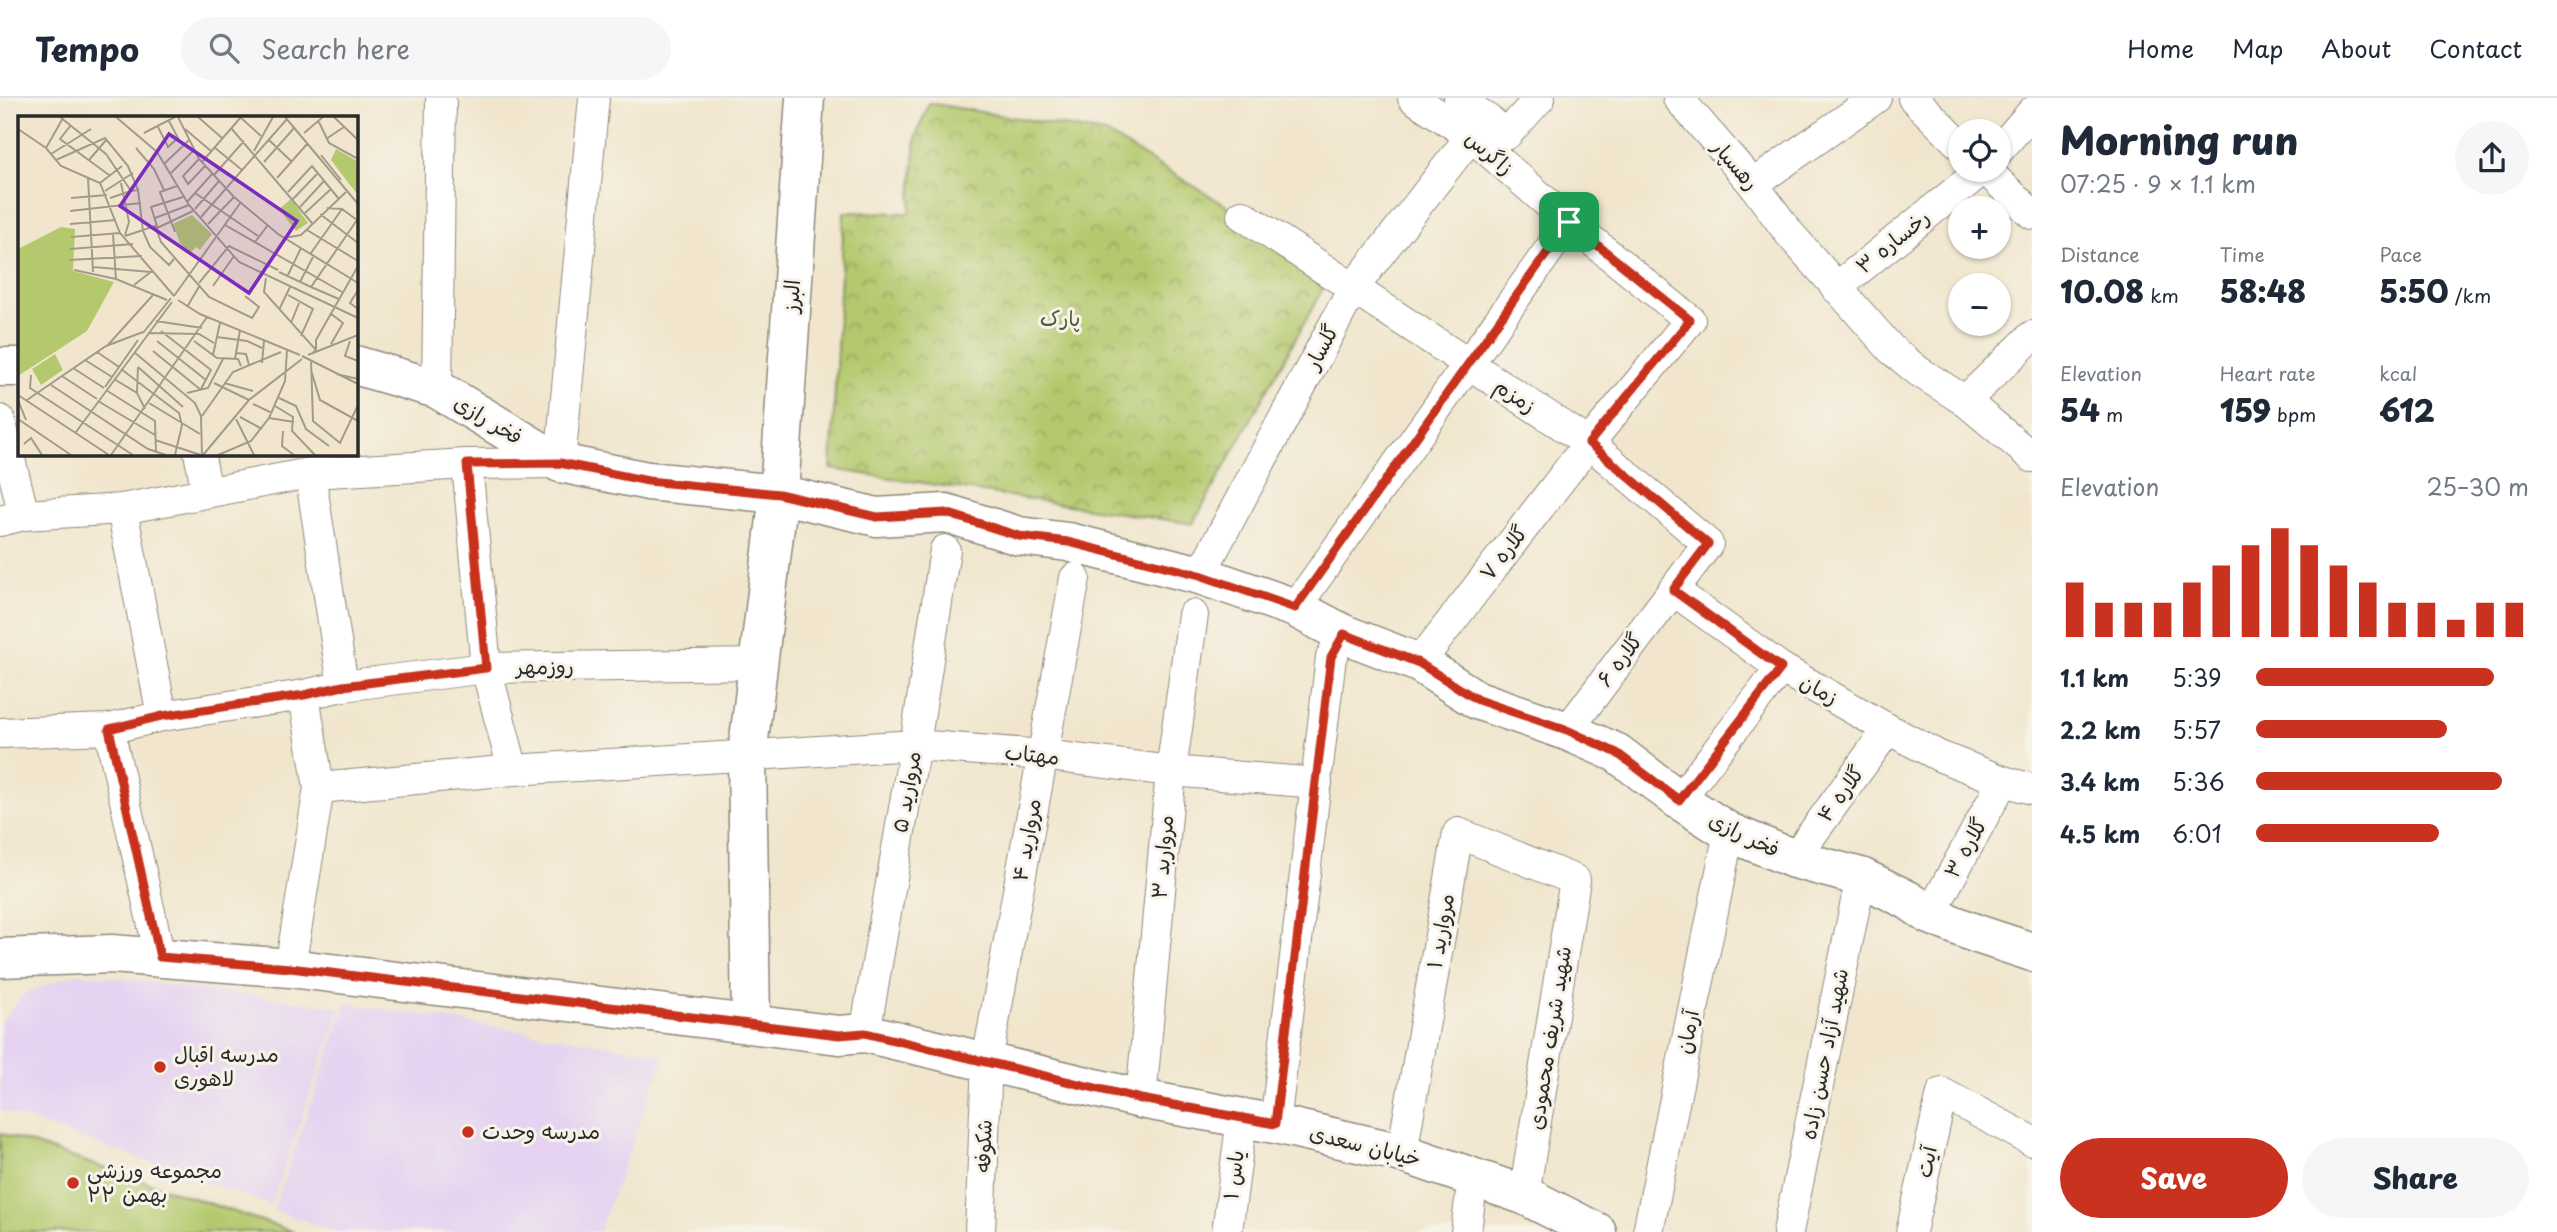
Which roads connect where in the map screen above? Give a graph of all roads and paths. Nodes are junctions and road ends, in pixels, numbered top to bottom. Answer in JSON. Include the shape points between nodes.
{"nodes":[{"id":1,"x":441,"y":98,"type":"edge"},
{"id":2,"x":594,"y":98,"type":"edge"},
{"id":3,"x":805,"y":98,"type":"edge"},
{"id":4,"x":1413,"y":98,"type":"edge"},
{"id":5,"x":1459,"y":98,"type":"edge"},
{"id":6,"x":1540,"y":98,"type":"edge"},
{"id":7,"x":1678,"y":98,"type":"edge"},
{"id":8,"x":1876,"y":98,"type":"edge"},
{"id":9,"x":1913,"y":98,"type":"edge"},
{"id":10,"x":2032,"y":112,"type":"edge"},
{"id":11,"x":1948,"y":133,"type":"edge"},
{"id":12,"x":1471,"y":136,"type":"junction"},
{"id":13,"x":2011,"y":136,"type":"edge"},
{"id":14,"x":1969,"y":182,"type":"edge"},
{"id":15,"x":1997,"y":182,"type":"edge"},
{"id":16,"x":1753,"y":184,"type":"junction"},
{"id":17,"x":2032,"y":214,"type":"edge"},
{"id":18,"x":1242,"y":215,"type":"dead end"},
{"id":19,"x":1569,"y":222,"type":"junction"},
{"id":20,"x":1354,"y":287,"type":"junction"},
{"id":21,"x":1836,"y":288,"type":"junction"},
{"id":22,"x":1690,"y":320,"type":"joint"},
{"id":23,"x":2031,"y":335,"type":"edge"},
{"id":24,"x":1468,"y":364,"type":"junction"},
{"id":25,"x":357,"y":366,"type":"edge"},
{"id":26,"x":0,"y":367,"type":"edge"},
{"id":27,"x":18,"y":367,"type":"edge"},
{"id":28,"x":437,"y":389,"type":"junction"},
{"id":29,"x":1965,"y":401,"type":"junction"},
{"id":30,"x":0,"y":420,"type":"edge"},
{"id":31,"x":1589,"y":443,"type":"junction"},
{"id":32,"x":199,"y":455,"type":"edge"},
{"id":33,"x":2032,"y":457,"type":"edge"},
{"id":34,"x":560,"y":463,"type":"junction"},
{"id":35,"x":467,"y":464,"type":"junction"},
{"id":36,"x":310,"y":473,"type":"junction"},
{"id":37,"x":206,"y":491,"type":"junction"},
{"id":38,"x":779,"y":494,"type":"junction"},
{"id":39,"x":122,"y":509,"type":"junction"},
{"id":40,"x":12,"y":518,"type":"edge"},
{"id":41,"x":945,"y":550,"type":"dead end"},
{"id":42,"x":1200,"y":575,"type":"junction"},
{"id":43,"x":1075,"y":578,"type":"dead end"},
{"id":44,"x":1673,"y":590,"type":"junction"},
{"id":45,"x":1295,"y":608,"type":"junction"},
{"id":46,"x":1193,"y":615,"type":"dead end"},
{"id":47,"x":1344,"y":634,"type":"junction"},
{"id":48,"x":1419,"y":663,"type":"junction"},
{"id":49,"x":759,"y":664,"type":"junction"},
{"id":50,"x":486,"y":668,"type":"junction"},
{"id":51,"x":1781,"y":668,"type":"junction"},
{"id":52,"x":343,"y":686,"type":"junction"},
{"id":53,"x":304,"y":695,"type":"junction"},
{"id":54,"x":162,"y":716,"type":"junction"},
{"id":55,"x":109,"y":729,"type":"junction"},
{"id":56,"x":1888,"y":729,"type":"junction"},
{"id":57,"x":1567,"y":730,"type":"junction"},
{"id":58,"x":0,"y":733,"type":"edge"},
{"id":59,"x":915,"y":745,"type":"junction"},
{"id":60,"x":1043,"y":755,"type":"junction"},
{"id":61,"x":747,"y":756,"type":"junction"},
{"id":62,"x":513,"y":770,"type":"junction"},
{"id":63,"x":1171,"y":771,"type":"junction"},
{"id":64,"x":2003,"y":781,"type":"junction"},
{"id":65,"x":1317,"y":783,"type":"junction"},
{"id":66,"x":319,"y":788,"type":"junction"},
{"id":67,"x":2032,"y":789,"type":"edge"},
{"id":68,"x":1679,"y":800,"type":"junction"},
{"id":69,"x":1729,"y":832,"type":"junction"},
{"id":70,"x":1794,"y":859,"type":"junction"},
{"id":71,"x":1861,"y":877,"type":"junction"},
{"id":72,"x":1575,"y":880,"type":"joint"},
{"id":73,"x":1930,"y":915,"type":"junction"},
{"id":74,"x":2032,"y":952,"type":"edge"},
{"id":75,"x":160,"y":957,"type":"junction"},
{"id":76,"x":5,"y":961,"type":"edge"},
{"id":77,"x":290,"y":968,"type":"junction"},
{"id":78,"x":751,"y":1023,"type":"junction"},
{"id":79,"x":865,"y":1033,"type":"junction"},
{"id":80,"x":987,"y":1061,"type":"junction"},
{"id":81,"x":1141,"y":1099,"type":"junction"},
{"id":82,"x":1259,"y":1121,"type":"junction"},
{"id":83,"x":2032,"y":1140,"type":"edge"},
{"id":84,"x":1402,"y":1153,"type":"junction"},
{"id":85,"x":1473,"y":1176,"type":"junction"},
{"id":86,"x":1524,"y":1195,"type":"junction"},
{"id":87,"x":980,"y":1232,"type":"edge"},
{"id":88,"x":1227,"y":1232,"type":"edge"},
{"id":89,"x":1466,"y":1232,"type":"edge"},
{"id":90,"x":1597,"y":1232,"type":"edge"},
{"id":91,"x":1648,"y":1232,"type":"edge"},
{"id":92,"x":1788,"y":1232,"type":"edge"},
{"id":93,"x":1911,"y":1232,"type":"edge"}],
"edges":[{"from":1,"to":28,"type":"street"},
{"from":2,"to":34,"type":"street"},
{"from":3,"to":38,"type":"street","name":"البرز"},
{"from":4,"to":12,"type":"street","name":"زاگرس"},
{"from":5,"to":6,"type":"street","name":"زاگرس","via":[[1507,134]]},
{"from":7,"to":16,"type":"street","name":"رهسپار"},
{"from":8,"to":16,"type":"street"},
{"from":9,"to":11,"type":"street"},
{"from":10,"to":13,"type":"street"},
{"from":12,"to":19,"type":"street","name":"زاگرس"},
{"from":12,"to":20,"type":"street","name":"گلسار"},
{"from":14,"to":21,"type":"street","name":"رخساره ۳"},
{"from":15,"to":17,"type":"street"},
{"from":16,"to":21,"type":"street","name":"رهسپار"},
{"from":18,"to":20,"type":"street","name":"زمزم"},
{"from":19,"to":22,"type":"street","name":"زاگرس"},
{"from":19,"to":24,"type":"street"},
{"from":20,"to":24,"type":"street","name":"زمزم"},
{"from":20,"to":42,"type":"street","name":"گلسار"},
{"from":21,"to":29,"type":"street","via":[[1891,349]]},
{"from":22,"to":31,"type":"street","name":"گلاره ۷"},
{"from":23,"to":29,"type":"street"},
{"from":24,"to":31,"type":"street","name":"زمزم"},
{"from":24,"to":45,"type":"street"},
{"from":25,"to":28,"type":"street","name":"فخر رازی"},
{"from":26,"to":27,"type":"street"},
{"from":28,"to":34,"type":"street","name":"فخر رازی"},
{"from":29,"to":33,"type":"street"},
{"from":30,"to":40,"type":"street"},
{"from":31,"to":44,"type":"street","name":"زمزم","via":[[1708,544]]},
{"from":31,"to":48,"type":"street","name":"گلاره ۷"},
{"from":32,"to":37,"type":"street"},
{"from":34,"to":35,"type":"street"},
{"from":34,"to":38,"type":"street","name":"فخر رازی","via":[[648,481]]},
{"from":35,"to":36,"type":"street"},
{"from":35,"to":50,"type":"street"},
{"from":36,"to":37,"type":"street"},
{"from":36,"to":52,"type":"street"},
{"from":37,"to":39,"type":"street"},
{"from":38,"to":42,"type":"street","name":"فخر رازی","via":[[877,517],[946,513],[1019,536],[1068,542]]},
{"from":38,"to":49,"type":"street","name":"البرز"},
{"from":39,"to":40,"type":"street"},
{"from":39,"to":54,"type":"street"},
{"from":41,"to":59,"type":"street","name":"مروارید ۵"},
{"from":42,"to":45,"type":"street","name":"فخر رازی"},
{"from":43,"to":60,"type":"street","name":"مروارید ۴"},
{"from":44,"to":51,"type":"street","name":"زمان"},
{"from":44,"to":57,"type":"street","name":"گلاره ۶"},
{"from":45,"to":47,"type":"street","name":"فخر رازی"},
{"from":46,"to":63,"type":"street","name":"مرواربد ۳"},
{"from":47,"to":48,"type":"street","name":"فخر رازی"},
{"from":47,"to":65,"type":"street","name":"یاس ۱","via":[[1331,657]]},
{"from":48,"to":57,"type":"street","name":"فخر رازی","via":[[1478,700]]},
{"from":49,"to":50,"type":"street","name":"روزمهر"},
{"from":49,"to":61,"type":"street","name":"البرز"},
{"from":50,"to":52,"type":"street","name":"روزمهر"},
{"from":50,"to":62,"type":"street"},
{"from":51,"to":56,"type":"street","name":"زمان"},
{"from":51,"to":68,"type":"street"},
{"from":52,"to":53,"type":"street","name":"روزمهر"},
{"from":53,"to":54,"type":"street","name":"روزمهر"},
{"from":53,"to":66,"type":"street"},
{"from":54,"to":55,"type":"street","name":"روزمهر"},
{"from":55,"to":58,"type":"street","name":"روزمهر"},
{"from":55,"to":75,"type":"street"},
{"from":56,"to":64,"type":"street","name":"زمان","via":[[1939,756]]},
{"from":56,"to":70,"type":"street","name":"گلاره ۴"},
{"from":57,"to":68,"type":"street","name":"فخر رازی","via":[[1617,753]]},
{"from":59,"to":60,"type":"street","name":"مهتاب"},
{"from":59,"to":61,"type":"street","name":"مهتاب"},
{"from":59,"to":79,"type":"street","name":"مروارید ۵"},
{"from":60,"to":63,"type":"street","name":"مهتاب"},
{"from":60,"to":80,"type":"street","name":"مروارید ۴"},
{"from":61,"to":62,"type":"street","name":"مهتاب"},
{"from":61,"to":78,"type":"street","name":"البرز"},
{"from":62,"to":66,"type":"street","name":"مهتاب"},
{"from":63,"to":65,"type":"street","name":"مهتاب"},
{"from":63,"to":81,"type":"street","name":"مرواربد ۳"},
{"from":64,"to":67,"type":"street","name":"زمان"},
{"from":64,"to":73,"type":"street","name":"گلاره ۳"},
{"from":65,"to":82,"type":"street","name":"یاس ۱"},
{"from":66,"to":77,"type":"street"},
{"from":68,"to":69,"type":"street","name":"فخر رازی"},
{"from":69,"to":70,"type":"street","name":"فخر رازی"},
{"from":69,"to":91,"type":"street","name":"آرمان"},
{"from":70,"to":71,"type":"street","name":"فخر رازی"},
{"from":71,"to":73,"type":"street","name":"فخر رازی"},
{"from":71,"to":92,"type":"street","name":"شهید آزاد حسن زاده"},
{"from":72,"to":84,"type":"street","name":"مروارید ۱","via":[[1458,833]]},
{"from":72,"to":86,"type":"street","name":"شهید شریف محمودی"},
{"from":73,"to":74,"type":"street","name":"فخر رازی"},
{"from":75,"to":76,"type":"street","name":"خیابان سعدی","via":[[112,954]]},
{"from":75,"to":77,"type":"street","name":"خیابان سعدی"},
{"from":77,"to":78,"type":"street","name":"خیابان سعدی"},
{"from":78,"to":79,"type":"street","name":"خیابان سعدی","via":[[839,1035]]},
{"from":79,"to":80,"type":"street","name":"خیابان سعدی"},
{"from":80,"to":81,"type":"street","name":"خیابان سعدی"},
{"from":80,"to":87,"type":"street","name":"شکوفه"},
{"from":81,"to":82,"type":"street","name":"خیابان سعدی"},
{"from":82,"to":84,"type":"street","name":"خیابان سعدی"},
{"from":82,"to":88,"type":"street","name":"یاس ۱"},
{"from":83,"to":93,"type":"street","name":"آیت","via":[[1942,1093]]},
{"from":84,"to":85,"type":"street","name":"خیابان سعدی"},
{"from":85,"to":86,"type":"street","name":"خیابان سعدی"},
{"from":85,"to":89,"type":"street"},
{"from":86,"to":90,"type":"street","name":"خیابان سعدی"}]}
